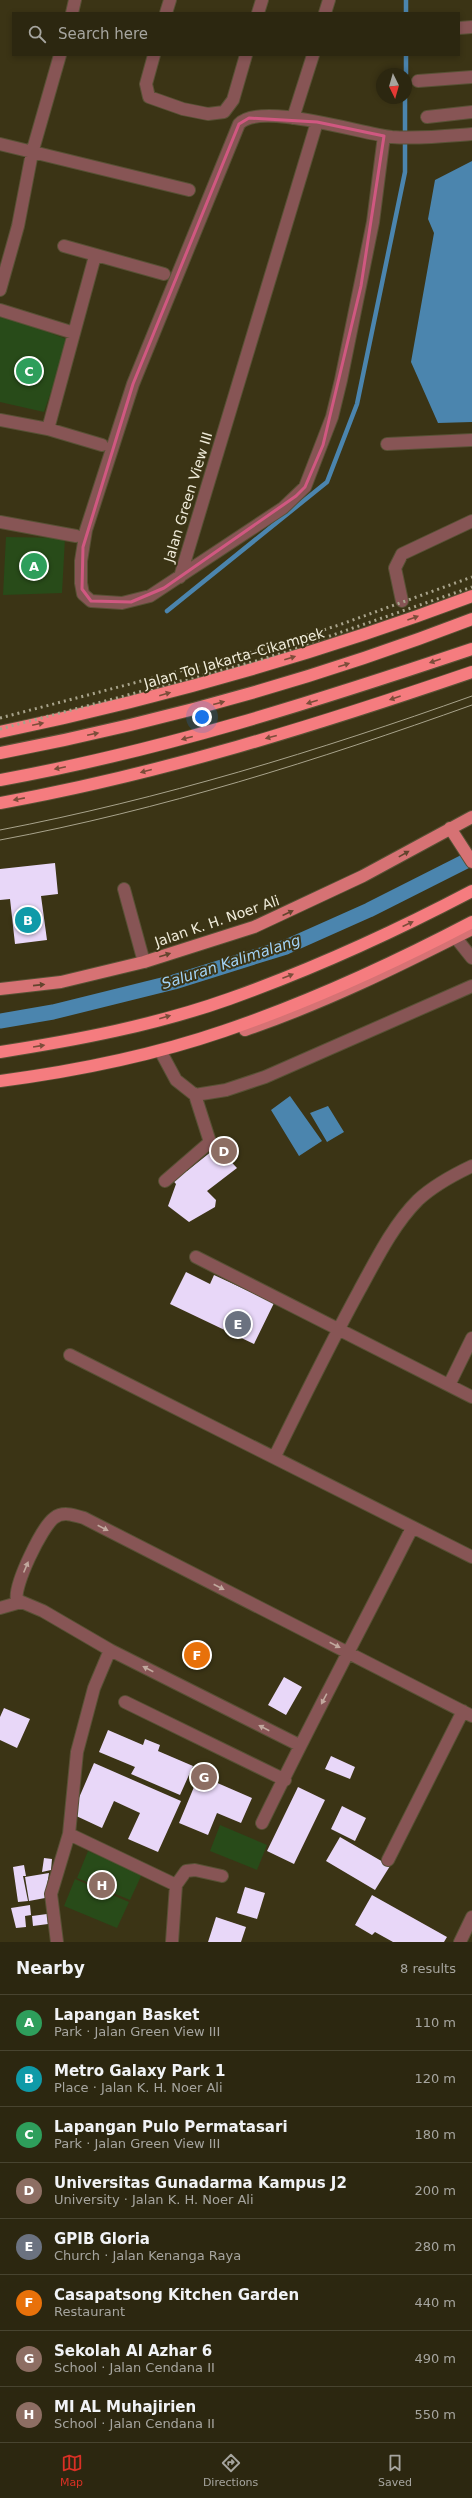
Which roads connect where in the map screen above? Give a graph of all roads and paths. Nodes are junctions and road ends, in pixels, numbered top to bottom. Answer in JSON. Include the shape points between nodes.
{"nodes":[{"id":1,"x":75,"y":0,"type":"edge"},
{"id":2,"x":170,"y":0,"type":"edge"},
{"id":3,"x":262,"y":0,"type":"edge"},
{"id":4,"x":329,"y":0,"type":"edge"},
{"id":5,"x":72,"y":12,"type":"edge"},
{"id":6,"x":166,"y":12,"type":"edge"},
{"id":7,"x":258,"y":12,"type":"edge"},
{"id":8,"x":325,"y":12,"type":"edge"},
{"id":9,"x":472,"y":27,"type":"edge"},
{"id":10,"x":460,"y":28,"type":"edge"},
{"id":11,"x":60,"y":56,"type":"edge"},
{"id":12,"x":154,"y":56,"type":"edge"},
{"id":13,"x":246,"y":56,"type":"edge"},
{"id":14,"x":313,"y":56,"type":"edge"},
{"id":15,"x":472,"y":77,"type":"edge"},
{"id":16,"x":418,"y":81,"type":"dead end"},
{"id":17,"x":472,"y":112,"type":"edge"},
{"id":18,"x":427,"y":117,"type":"dead end"},
{"id":19,"x":293,"y":118,"type":"junction"},
{"id":20,"x":317,"y":122,"type":"junction"},
{"id":21,"x":472,"y":134,"type":"edge"},
{"id":22,"x":390,"y":137,"type":"junction"},
{"id":23,"x":0,"y":144,"type":"edge"},
{"id":24,"x":32,"y":152,"type":"junction"},
{"id":25,"x":189,"y":190,"type":"dead end"},
{"id":26,"x":64,"y":246,"type":"dead end"},
{"id":27,"x":95,"y":256,"type":"junction"},
{"id":28,"x":164,"y":274,"type":"dead end"},
{"id":29,"x":0,"y":290,"type":"edge"},
{"id":30,"x":0,"y":310,"type":"edge"},
{"id":31,"x":74,"y":333,"type":"junction"},
{"id":32,"x":0,"y":420,"type":"edge"},
{"id":33,"x":48,"y":429,"type":"junction"},
{"id":34,"x":472,"y":440,"type":"edge"},
{"id":35,"x":387,"y":444,"type":"dead end"},
{"id":36,"x":102,"y":445,"type":"dead end"},
{"id":37,"x":472,"y":521,"type":"edge"},
{"id":38,"x":0,"y":522,"type":"edge"},
{"id":39,"x":76,"y":536,"type":"dead end"},
{"id":40,"x":180,"y":577,"type":"junction"},
{"id":41,"x":472,"y":596,"type":"edge"},
{"id":42,"x":402,"y":601,"type":"dead end"},
{"id":43,"x":472,"y":619,"type":"edge"},
{"id":44,"x":472,"y":649,"type":"edge"},
{"id":45,"x":472,"y":672,"type":"edge"},
{"id":46,"x":0,"y":732,"type":"edge"},
{"id":47,"x":0,"y":753,"type":"edge"},
{"id":48,"x":0,"y":780,"type":"edge"},
{"id":49,"x":0,"y":803,"type":"edge"},
{"id":50,"x":472,"y":817,"type":"edge"},
{"id":51,"x":454,"y":833,"type":"junction"},
{"id":52,"x":472,"y":862,"type":"edge"},
{"id":53,"x":124,"y":889,"type":"dead end"},
{"id":54,"x":472,"y":891,"type":"edge"},
{"id":55,"x":472,"y":922,"type":"edge"},
{"id":56,"x":472,"y":930,"type":"edge"},
{"id":57,"x":456,"y":938,"type":"junction"},
{"id":58,"x":472,"y":958,"type":"edge"},
{"id":59,"x":144,"y":962,"type":"junction"},
{"id":60,"x":472,"y":986,"type":"edge"},
{"id":61,"x":0,"y":989,"type":"edge"},
{"id":62,"x":0,"y":1052,"type":"edge"},
{"id":63,"x":162,"y":1054,"type":"junction"},
{"id":64,"x":0,"y":1081,"type":"edge"},
{"id":65,"x":0,"y":1085,"type":"edge"},
{"id":66,"x":195,"y":1095,"type":"junction"},
{"id":67,"x":472,"y":1166,"type":"edge"},
{"id":68,"x":165,"y":1181,"type":"dead end"},
{"id":69,"x":196,"y":1257,"type":"dead end"},
{"id":70,"x":338,"y":1329,"type":"junction"},
{"id":71,"x":472,"y":1338,"type":"edge"},
{"id":72,"x":70,"y":1355,"type":"dead end"},
{"id":73,"x":449,"y":1385,"type":"junction"},
{"id":74,"x":472,"y":1397,"type":"edge"},
{"id":75,"x":275,"y":1456,"type":"junction"},
{"id":76,"x":412,"y":1528,"type":"junction"},
{"id":77,"x":472,"y":1557,"type":"edge"},
{"id":78,"x":21,"y":1602,"type":"junction"},
{"id":79,"x":0,"y":1608,"type":"edge"},
{"id":80,"x":110,"y":1650,"type":"junction"},
{"id":81,"x":349,"y":1653,"type":"junction"},
{"id":82,"x":125,"y":1702,"type":"dead end"},
{"id":83,"x":467,"y":1713,"type":"edge"},
{"id":84,"x":299,"y":1746,"type":"junction"},
{"id":85,"x":285,"y":1780,"type":"junction"},
{"id":86,"x":262,"y":1823,"type":"dead end"},
{"id":87,"x":69,"y":1834,"type":"junction"},
{"id":88,"x":388,"y":1860,"type":"dead end"},
{"id":89,"x":222,"y":1876,"type":"dead end"},
{"id":90,"x":176,"y":1885,"type":"junction"},
{"id":91,"x":472,"y":1917,"type":"edge"},
{"id":92,"x":57,"y":1942,"type":"edge"},
{"id":93,"x":172,"y":1942,"type":"edge"},
{"id":94,"x":460,"y":1942,"type":"edge"}],
"edges":[{"from":1,"to":5,"type":"street"},
{"from":2,"to":6,"type":"street"},
{"from":3,"to":7,"type":"street"},
{"from":4,"to":8,"type":"street"},
{"from":9,"to":10,"type":"street"},
{"from":11,"to":24,"type":"street"},
{"from":12,"to":13,"type":"street","via":[[146,84],[149,97],[183,109],[215,114],[227,110],[233,100]]},
{"from":14,"to":19,"type":"street"},
{"from":15,"to":16,"type":"street"},
{"from":17,"to":18,"type":"street"},
{"from":19,"to":20,"type":"street"},
{"from":19,"to":40,"type":"street","name":"Jalan Green View III","via":[[253,117],[239,124],[133,384],[82,547],[82,589],[85,597],[91,601],[122,603],[141,600]]},
{"from":20,"to":22,"type":"street"},
{"from":20,"to":40,"type":"street","name":"Jalan Green View III"},
{"from":21,"to":22,"type":"street","via":[[422,138]]},
{"from":22,"to":40,"type":"street","via":[[332,418],[311,476],[305,487],[283,508]]},
{"from":23,"to":24,"type":"street"},
{"from":24,"to":25,"type":"street"},
{"from":24,"to":29,"type":"street","via":[[18,226]]},
{"from":26,"to":27,"type":"street"},
{"from":27,"to":28,"type":"street"},
{"from":27,"to":31,"type":"street"},
{"from":30,"to":31,"type":"street"},
{"from":31,"to":33,"type":"street"},
{"from":32,"to":33,"type":"street"},
{"from":33,"to":36,"type":"street"},
{"from":34,"to":35,"type":"street"},
{"from":37,"to":42,"type":"street","via":[[402,554],[395,568]]},
{"from":38,"to":39,"type":"street"},
{"from":46,"to":41,"type":"highway","name":"Jalan Tol Jakarta–Cikampek","one_way":true,"via":[[141,701],[251,670],[409,620]]},
{"from":47,"to":43,"type":"highway","one_way":true,"via":[[134,725],[240,697],[349,664]]},
{"from":44,"to":48,"type":"highway","one_way":true,"via":[[233,726],[138,751]]},
{"from":45,"to":49,"type":"highway","one_way":true,"via":[[276,736],[140,773]]},
{"from":50,"to":51,"type":"main road","name":"Jalan K. H. Noer Ali"},
{"from":51,"to":52,"type":"main road"},
{"from":59,"to":51,"type":"main road","name":"Jalan K. H. Noer Ali","one_way":true,"via":[[254,927]]},
{"from":53,"to":59,"type":"street"},
{"from":62,"to":54,"type":"highway","one_way":true,"via":[[60,1042],[152,1021],[228,999],[311,967],[404,926]]},
{"from":55,"to":64,"type":"highway","via":[[323,994],[223,1032],[126,1059]]},
{"from":56,"to":57,"type":"main road"},
{"from":57,"to":58,"type":"street"},
{"from":57,"to":63,"type":"main road","via":[[367,982],[285,1016]]},
{"from":61,"to":59,"type":"main road","name":"Jalan K. H. Noer Ali","one_way":true,"via":[[61,982]]},
{"from":60,"to":66,"type":"street","via":[[265,1077],[226,1090]]},
{"from":63,"to":65,"type":"main road","via":[[49,1078]]},
{"from":63,"to":66,"type":"street","via":[[176,1080]]},
{"from":66,"to":68,"type":"street","via":[[210,1142]]},
{"from":67,"to":70,"type":"street","via":[[436,1186],[407,1213],[379,1253]]},
{"from":69,"to":70,"type":"street"},
{"from":70,"to":73,"type":"street"},
{"from":70,"to":75,"type":"street"},
{"from":71,"to":73,"type":"street"},
{"from":72,"to":75,"type":"street"},
{"from":73,"to":74,"type":"street"},
{"from":75,"to":76,"type":"street"},
{"from":76,"to":77,"type":"street"},
{"from":76,"to":81,"type":"street"},
{"from":78,"to":79,"type":"street"},
{"from":78,"to":80,"type":"street","via":[[44,1611]]},
{"from":78,"to":81,"type":"street","one_way":true,"via":[[17,1600],[16,1592],[40,1537],[55,1517],[74,1515]]},
{"from":84,"to":80,"type":"street","one_way":true},
{"from":80,"to":87,"type":"street","via":[[94,1688],[77,1752]]},
{"from":81,"to":83,"type":"street"},
{"from":81,"to":84,"type":"street","one_way":true},
{"from":82,"to":85,"type":"street"},
{"from":83,"to":88,"type":"street"},
{"from":84,"to":85,"type":"street"},
{"from":85,"to":86,"type":"street"},
{"from":87,"to":90,"type":"street"},
{"from":87,"to":92,"type":"street","via":[[52,1894]]},
{"from":89,"to":90,"type":"street","via":[[195,1870],[186,1871]]},
{"from":90,"to":93,"type":"street"},
{"from":91,"to":94,"type":"street"}]}
